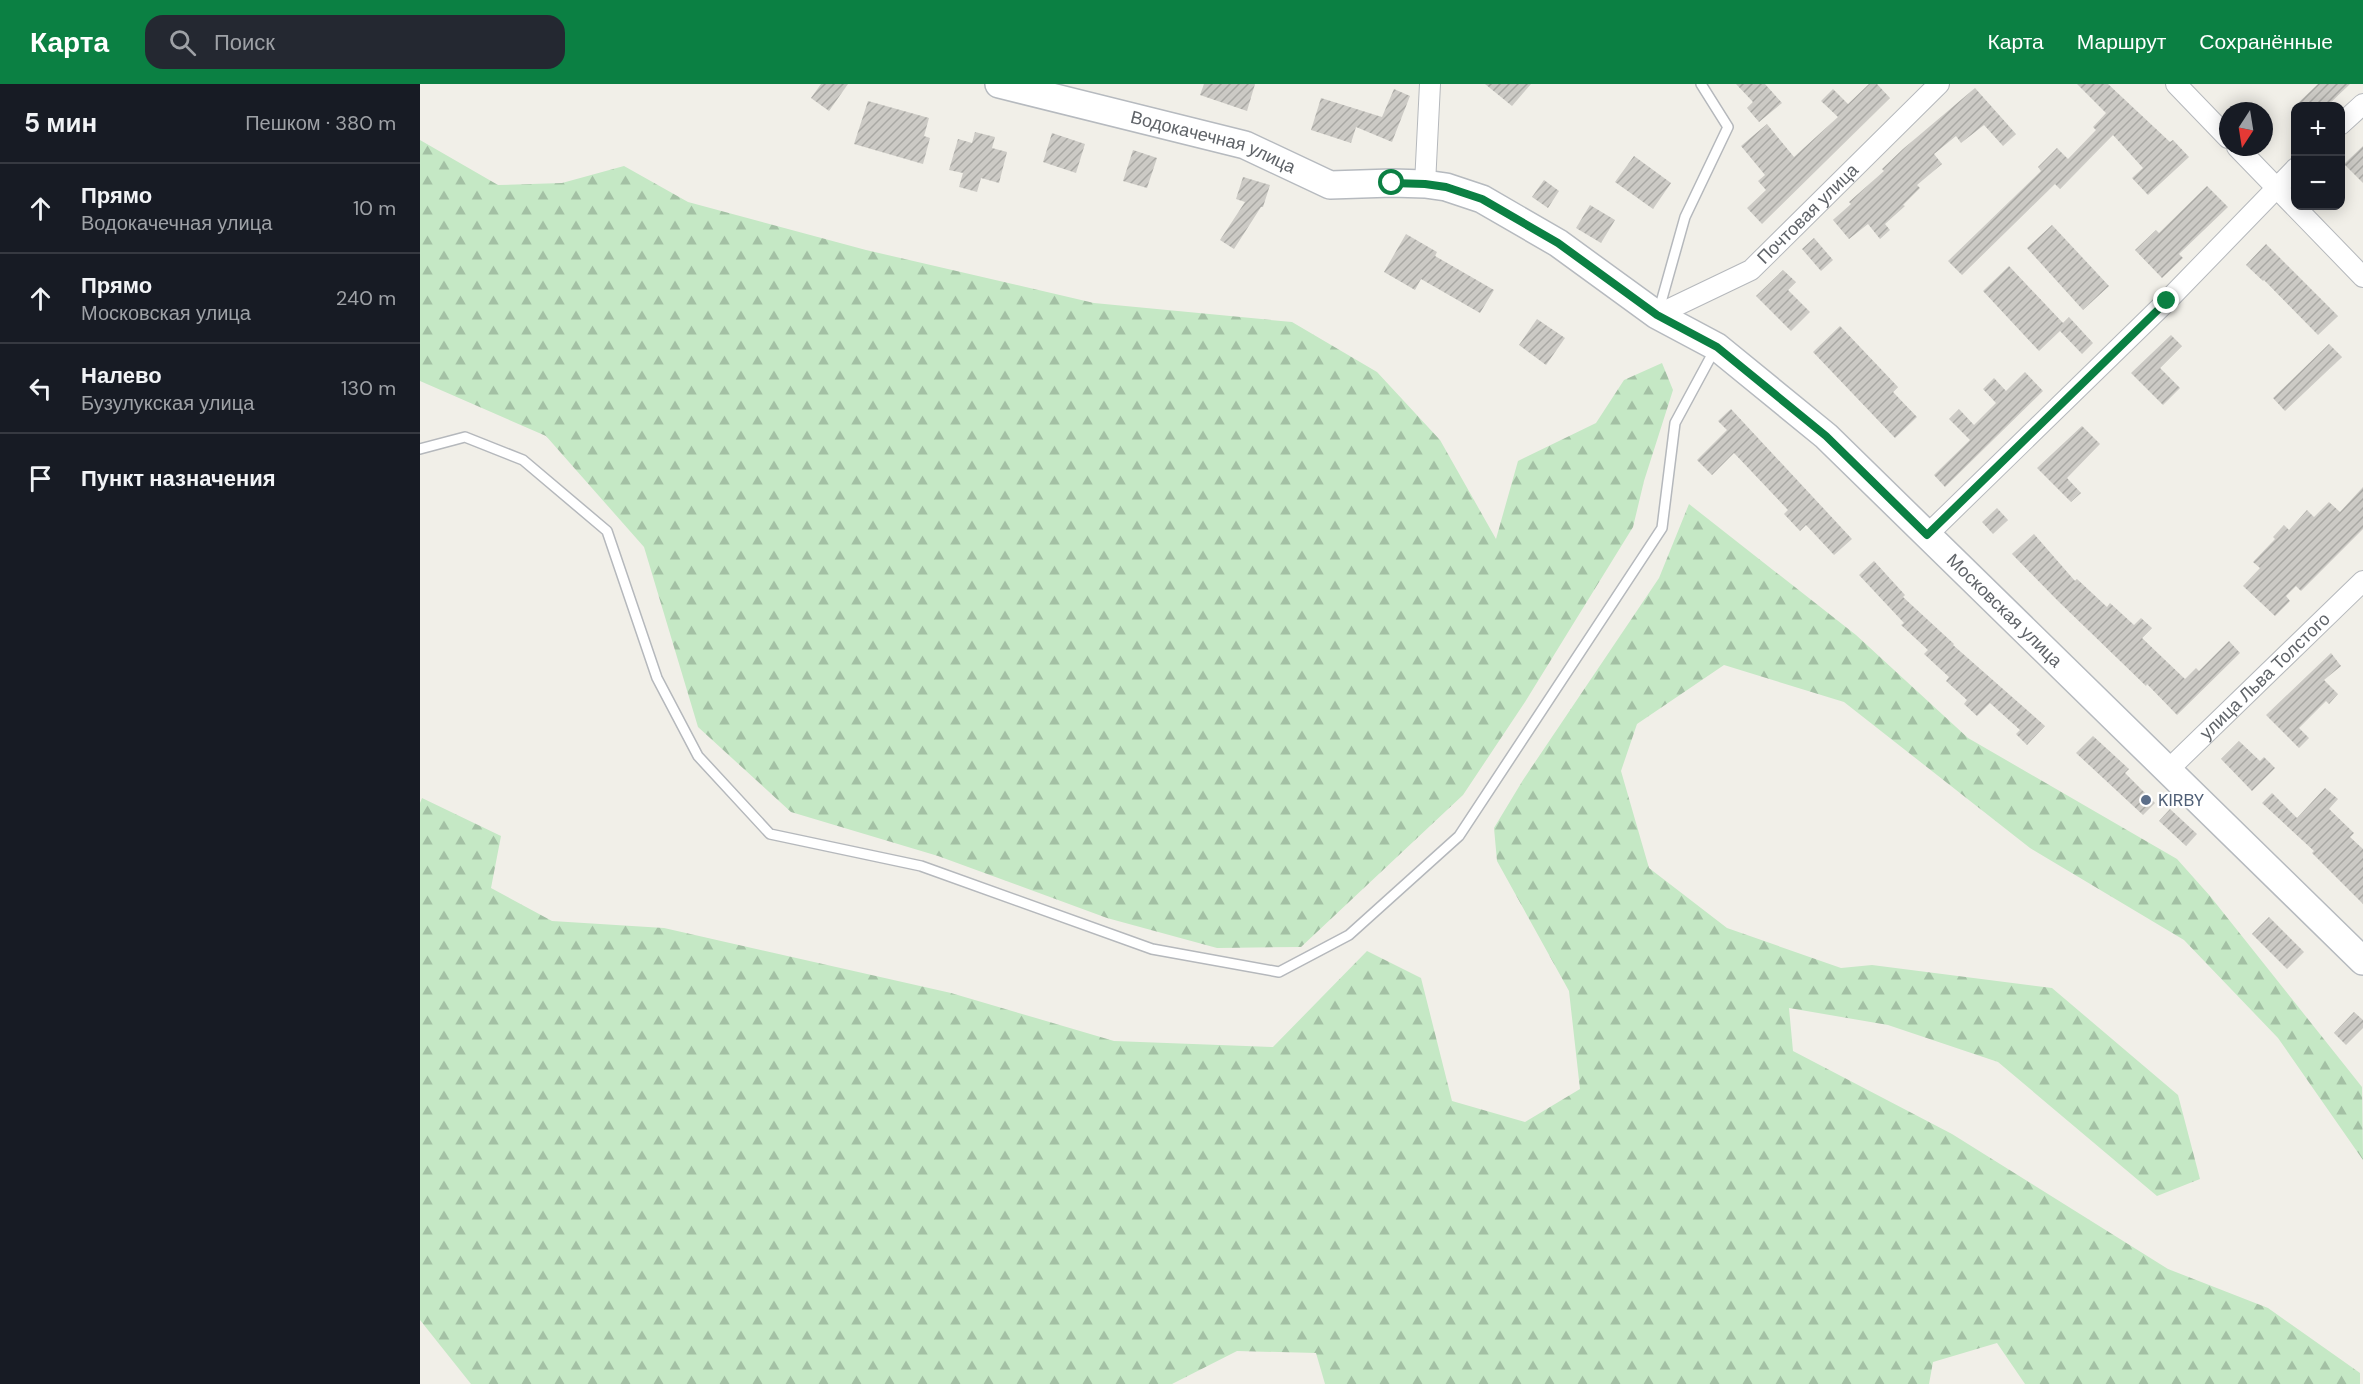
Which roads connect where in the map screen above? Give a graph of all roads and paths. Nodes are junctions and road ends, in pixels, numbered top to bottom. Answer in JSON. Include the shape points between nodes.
{"nodes":[{"id":1,"x":999,"y":84,"type":"edge"},
{"id":2,"x":1430,"y":84,"type":"edge"},
{"id":3,"x":1701,"y":84,"type":"edge"},
{"id":4,"x":1939,"y":84,"type":"edge"},
{"id":5,"x":2176,"y":84,"type":"edge"},
{"id":6,"x":2363,"y":104,"type":"edge"},
{"id":7,"x":2345,"y":120,"type":"edge"},
{"id":8,"x":2219,"y":129,"type":"edge"},
{"id":9,"x":2246,"y":156,"type":"edge"},
{"id":10,"x":2291,"y":172,"type":"edge"},
{"id":11,"x":1425,"y":184,"type":"junction"},
{"id":12,"x":2275,"y":187,"type":"junction"},
{"id":13,"x":2363,"y":277,"type":"edge"},
{"id":14,"x":1657,"y":315,"type":"junction"},
{"id":15,"x":1717,"y":347,"type":"junction"},
{"id":16,"x":420,"y":449,"type":"edge"},
{"id":17,"x":1927,"y":535,"type":"junction"},
{"id":18,"x":2363,"y":581,"type":"edge"},
{"id":19,"x":2168,"y":771,"type":"junction"},
{"id":20,"x":2363,"y":961,"type":"edge"}],
"edges":[{"from":1,"to":11,"type":"street","name":"Водокачечная улица","via":[[1245,145],[1330,185]]},
{"from":2,"to":11,"type":"street"},
{"from":3,"to":14,"type":"lane","via":[[1728,127],[1685,217]]},
{"from":4,"to":14,"type":"street","name":"Почтовая улица","via":[[1751,270]]},
{"from":5,"to":8,"type":"street"},
{"from":6,"to":7,"type":"street"},
{"from":9,"to":12,"type":"street"},
{"from":10,"to":12,"type":"street"},
{"from":11,"to":14,"type":"street","name":"Московская улица","via":[[1482,199],[1558,243]]},
{"from":12,"to":13,"type":"street"},
{"from":12,"to":17,"type":"street","via":[[2167,301]]},
{"from":14,"to":15,"type":"street","name":"Московская улица"},
{"from":15,"to":16,"type":"lane","via":[[1675,423],[1662,528],[1459,836],[1349,935],[1279,972],[1152,949],[921,866],[770,834],[698,756],[657,678],[607,531],[523,460],[465,437]]},
{"from":15,"to":17,"type":"street","name":"Московская улица","via":[[1826,436]]},
{"from":17,"to":19,"type":"street","name":"Московская улица"},
{"from":18,"to":19,"type":"street","name":"улица Льва Толстого"},
{"from":19,"to":20,"type":"street","name":"Московская улица"}]}
